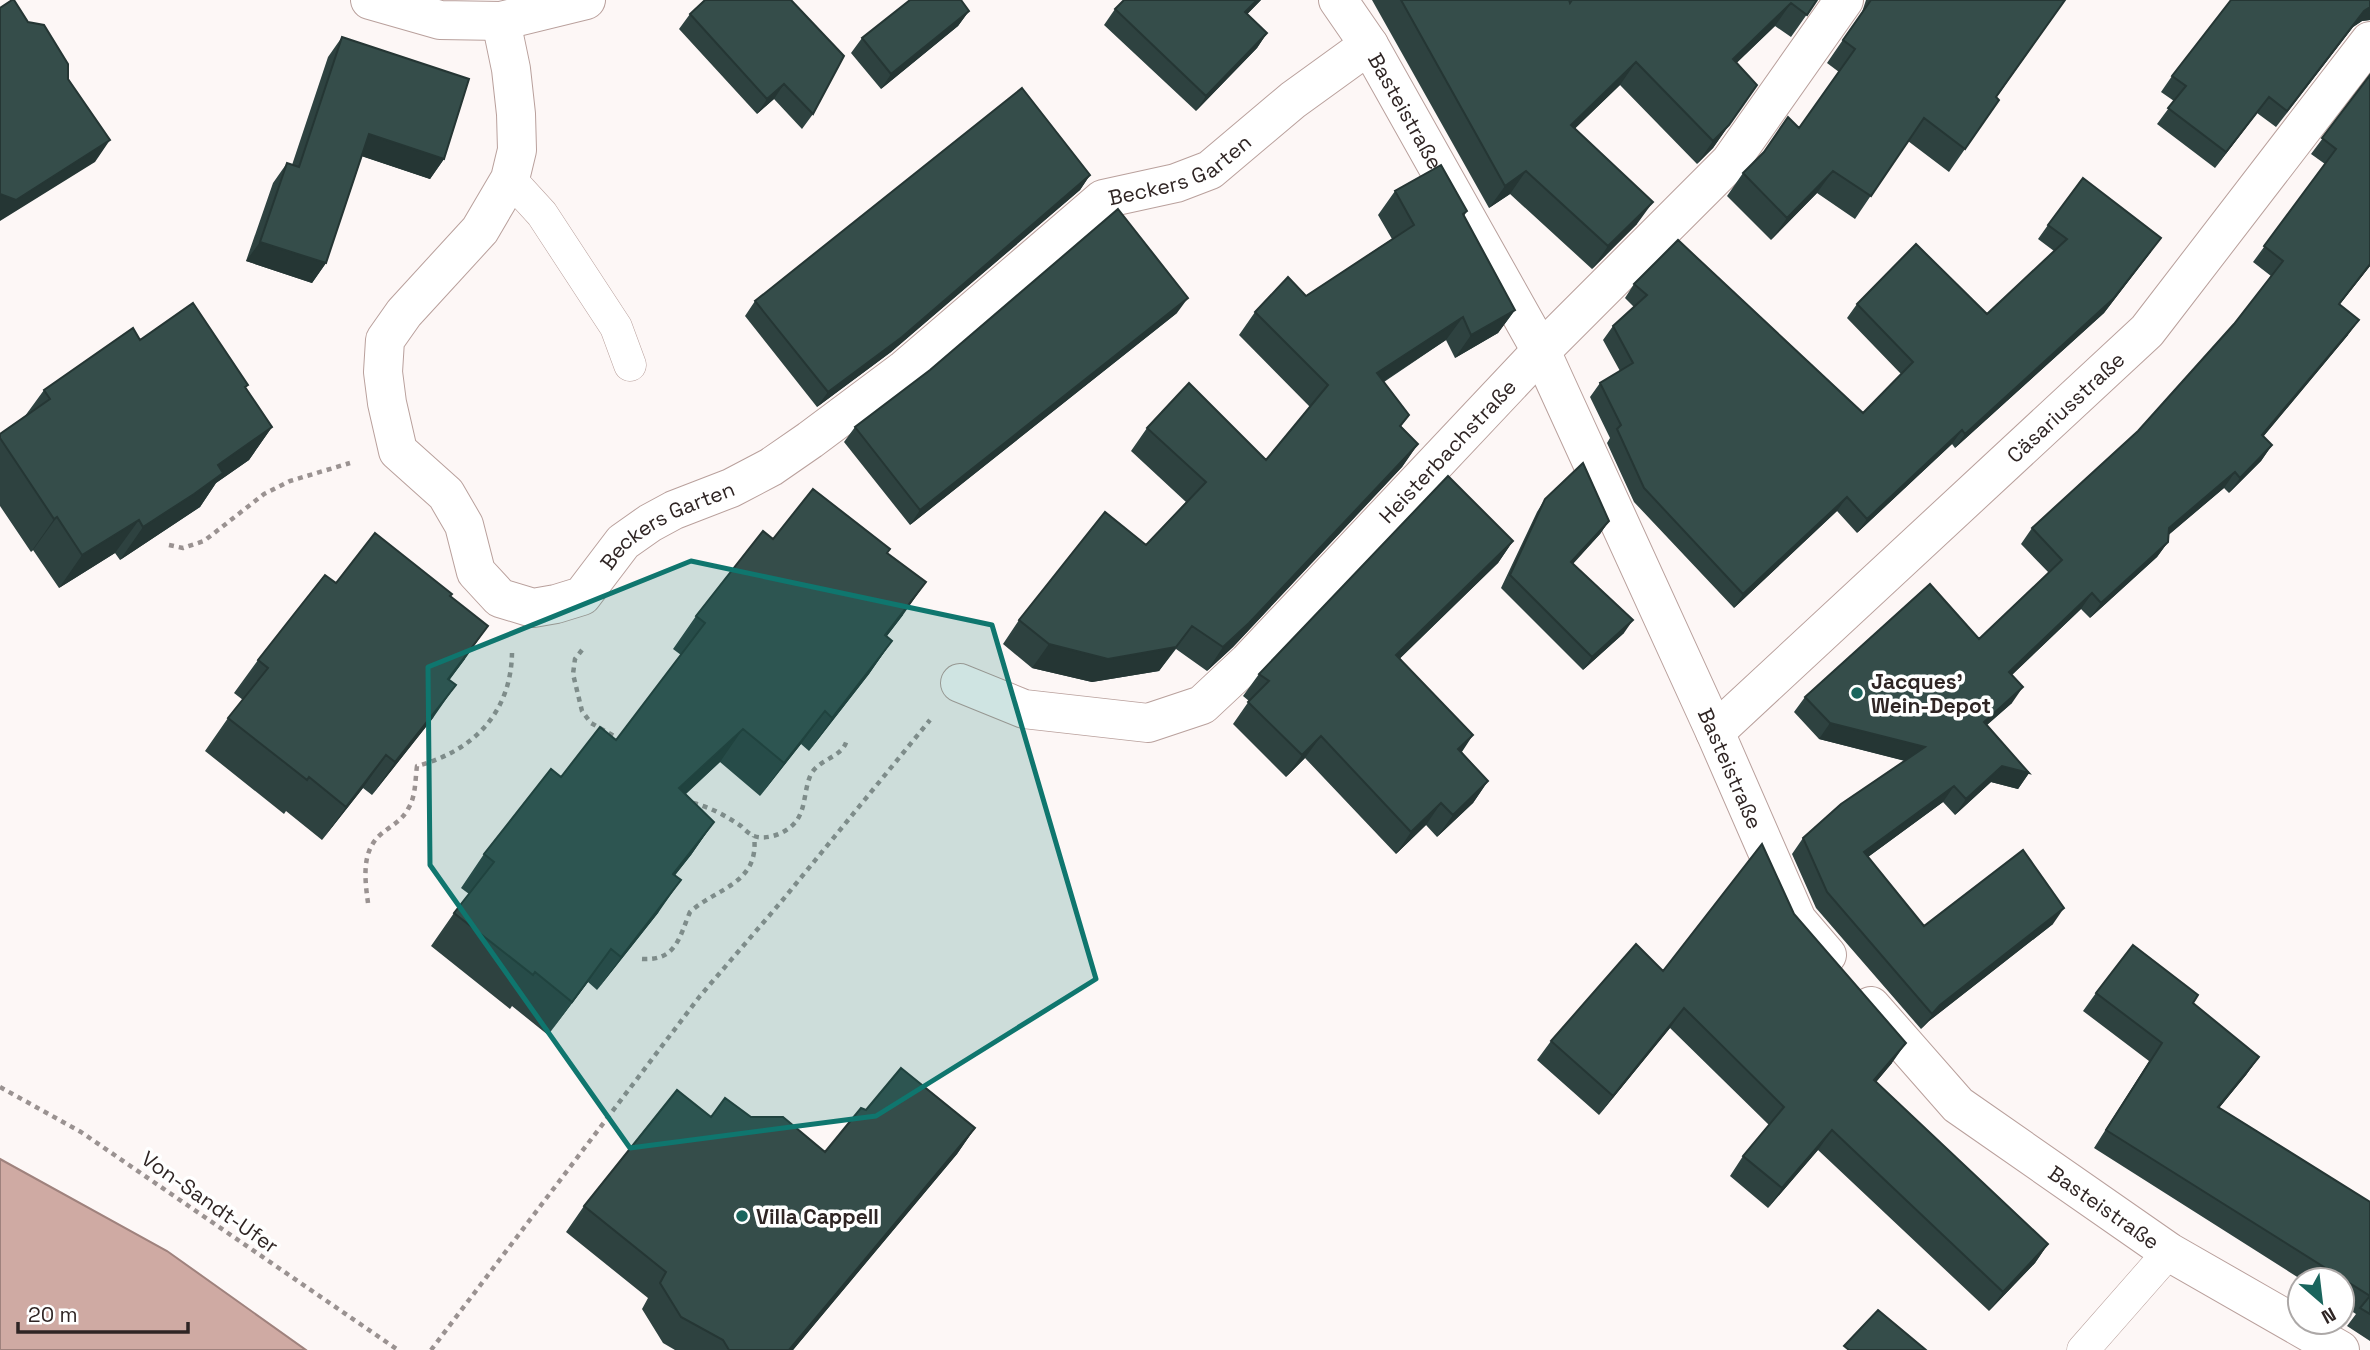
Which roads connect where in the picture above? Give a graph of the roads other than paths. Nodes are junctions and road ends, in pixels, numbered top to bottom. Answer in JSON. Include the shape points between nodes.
{"nodes":[{"id":1,"x":370,"y":0,"type":"edge"},
{"id":2,"x":586,"y":0,"type":"edge"},
{"id":3,"x":1338,"y":0,"type":"edge"},
{"id":4,"x":1844,"y":0,"type":"edge"},
{"id":5,"x":501,"y":21,"type":"junction"},
{"id":6,"x":2370,"y":41,"type":"edge"},
{"id":7,"x":1369,"y":45,"type":"junction"},
{"id":8,"x":510,"y":179,"type":"junction"},
{"id":9,"x":1541,"y":351,"type":"junction"},
{"id":10,"x":630,"y":365,"type":"dead end"},
{"id":11,"x":960,"y":683,"type":"road end"},
{"id":12,"x":1715,"y":732,"type":"junction"},
{"id":13,"x":2169,"y":1252,"type":"junction"},
{"id":14,"x":2082,"y":1350,"type":"edge"},
{"id":15,"x":2340,"y":1350,"type":"edge"}],
"edges":[{"from":1,"to":5,"type":"street","via":[[440,20]]},
{"from":2,"to":5,"type":"street"},
{"from":3,"to":7,"type":"street","name":"Basteistraße"},
{"from":4,"to":9,"type":"street","name":"Heisterbachstraße","via":[[1730,162]]},
{"from":5,"to":8,"type":"street","via":[[516,114],[517,150]]},
{"from":6,"to":12,"type":"street","name":"Cäsariusstraße","via":[[2147,331]]},
{"from":7,"to":8,"type":"street","name":"Beckers Garten","via":[[1293,100],[1210,170],[1176,183],[1103,199],[905,369],[810,440],[731,488],[650,523],[623,542],[582,596],[533,608],[500,598],[477,572],[464,525],[446,494],[398,451],[383,372],[385,340],[480,230]]},
{"from":7,"to":9,"type":"street","name":"Basteistraße"},
{"from":8,"to":10,"type":"lane","via":[[542,214],[615,327]]},
{"from":9,"to":11,"type":"street","name":"Heisterbachstraße","via":[[1202,705],[1148,723],[1024,709]]},
{"from":9,"to":12,"type":"street","name":"Basteistraße"},
{"from":12,"to":13,"type":"street","name":"Basteistraße","via":[[1797,920],[1832,961],[1958,1105]]},
{"from":13,"to":14,"type":"lane"},
{"from":13,"to":15,"type":"street","name":"Basteistraße"}]}
